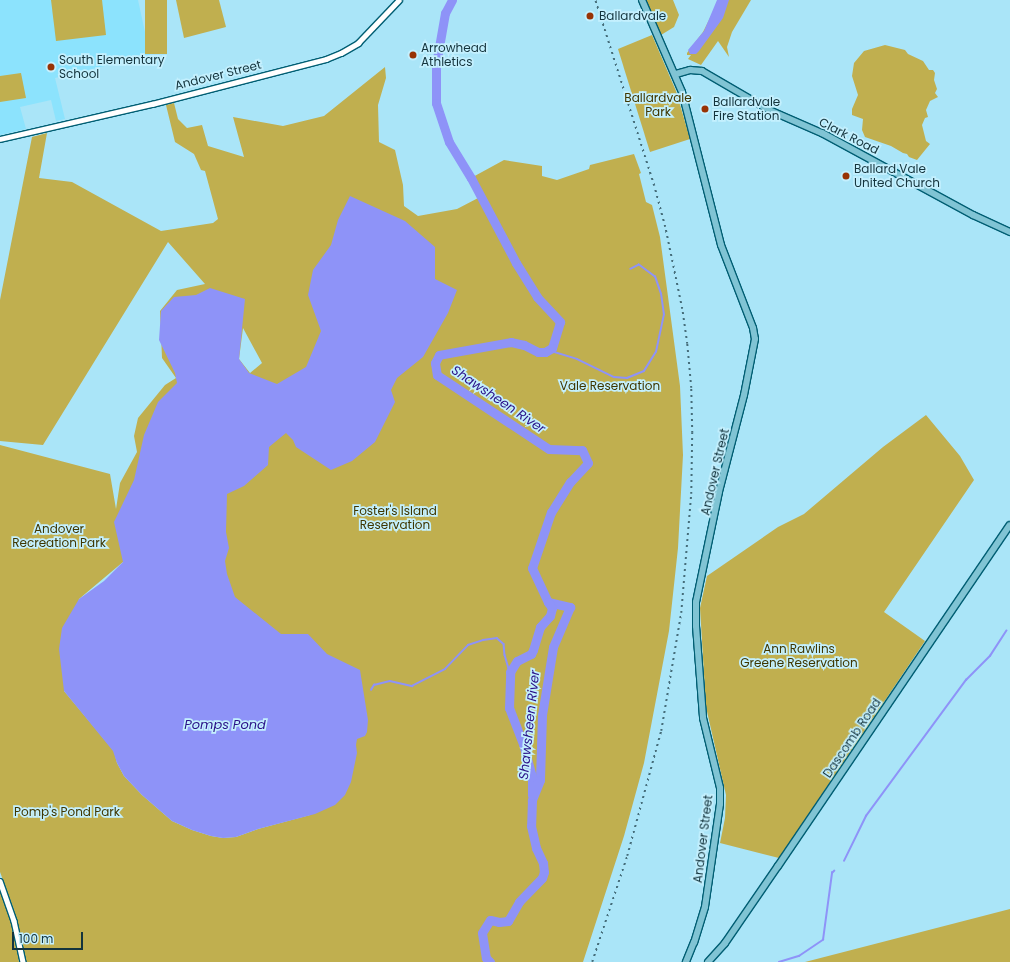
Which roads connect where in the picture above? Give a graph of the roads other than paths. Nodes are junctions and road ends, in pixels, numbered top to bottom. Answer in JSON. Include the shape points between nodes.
{"nodes":[{"id":1,"x":399,"y":0,"type":"edge"},
{"id":2,"x":642,"y":0,"type":"edge"},
{"id":3,"x":676,"y":74,"type":"junction"},
{"id":4,"x":0,"y":139,"type":"edge"},
{"id":5,"x":1010,"y":232,"type":"edge"},
{"id":6,"x":1010,"y":525,"type":"edge"},
{"id":7,"x":0,"y":881,"type":"edge"},
{"id":8,"x":687,"y":961,"type":"edge"},
{"id":9,"x":23,"y":962,"type":"edge"},
{"id":10,"x":708,"y":962,"type":"edge"}],
"edges":[{"from":1,"to":4,"type":"street","name":"Andover Street","via":[[358,43],[326,59],[152,104]]},
{"from":2,"to":3,"type":"main road","name":"Andover Street"},
{"from":3,"to":5,"type":"main road","name":"Clark Road","via":[[690,70],[702,71],[769,110],[822,133],[973,215]]},
{"from":3,"to":8,"type":"main road","name":"Andover Street","via":[[688,110],[721,245],[753,328],[754,339],[744,395],[719,492],[696,602],[703,718],[718,775],[720,794],[705,906]]},
{"from":6,"to":10,"type":"main road","name":"Dascomb Road","via":[[778,866]]},
{"from":7,"to":9,"type":"street","via":[[14,921]]}]}
